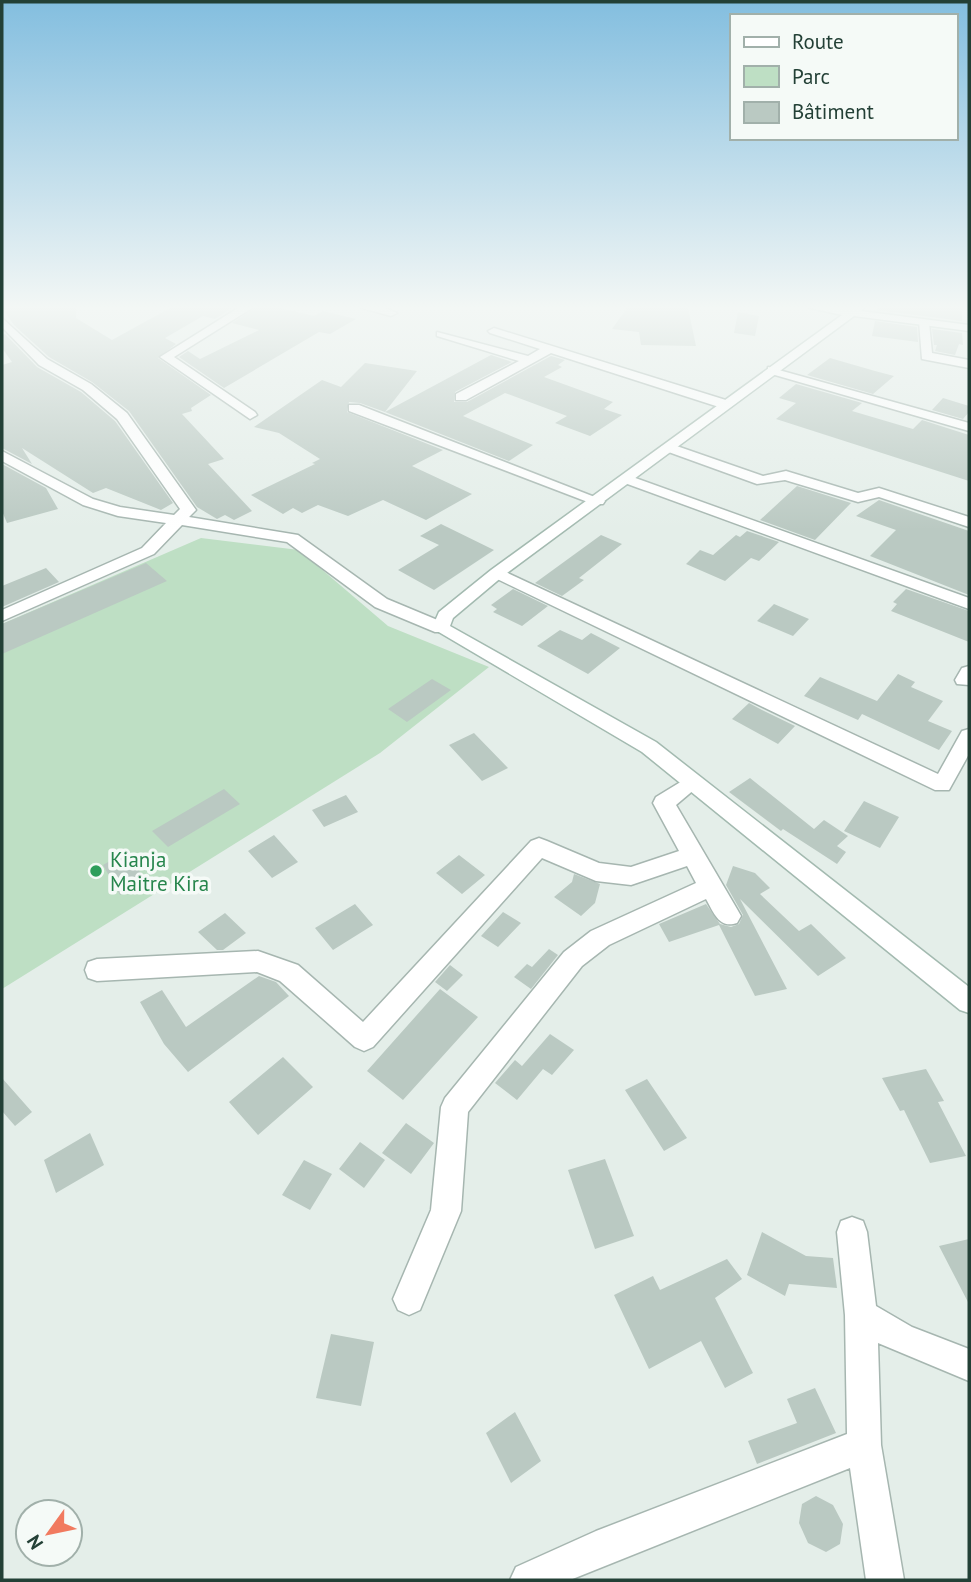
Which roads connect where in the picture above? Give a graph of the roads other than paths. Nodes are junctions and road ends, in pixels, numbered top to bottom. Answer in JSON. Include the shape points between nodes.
{"nodes":[{"id":1,"x":78,"y":382,"type":"edge"},
{"id":2,"x":202,"y":382,"type":"edge"},
{"id":3,"x":488,"y":382,"type":"edge"},
{"id":4,"x":654,"y":382,"type":"edge"},
{"id":5,"x":755,"y":382,"type":"edge"},
{"id":6,"x":813,"y":382,"type":"edge"},
{"id":7,"x":461,"y":397,"type":"dead end"},
{"id":8,"x":724,"y":404,"type":"junction"},
{"id":9,"x":354,"y":408,"type":"dead end"},
{"id":10,"x":250,"y":415,"type":"dead end"},
{"id":11,"x":969,"y":427,"type":"edge"},
{"id":12,"x":668,"y":447,"type":"junction"},
{"id":13,"x":2,"y":456,"type":"edge"},
{"id":14,"x":626,"y":479,"type":"junction"},
{"id":15,"x":598,"y":501,"type":"junction"},
{"id":16,"x":180,"y":519,"type":"junction"},
{"id":17,"x":969,"y":522,"type":"edge"},
{"id":18,"x":497,"y":572,"type":"junction"},
{"id":19,"x":969,"y":604,"type":"edge"},
{"id":20,"x":2,"y":615,"type":"edge"},
{"id":21,"x":441,"y":628,"type":"junction"},
{"id":22,"x":969,"y":736,"type":"edge"},
{"id":23,"x":692,"y":783,"type":"junction"},
{"id":24,"x":692,"y":855,"type":"junction"},
{"id":25,"x":710,"y":887,"type":"junction"},
{"id":26,"x":729,"y":916,"type":"dead end"},
{"id":27,"x":97,"y":970,"type":"dead end"},
{"id":28,"x":969,"y":1002,"type":"edge"},
{"id":29,"x":852,"y":1232,"type":"dead end"},
{"id":30,"x":409,"y":1299,"type":"dead end"},
{"id":31,"x":861,"y":1315,"type":"junction"},
{"id":32,"x":969,"y":1365,"type":"edge"},
{"id":33,"x":864,"y":1446,"type":"junction"},
{"id":34,"x":528,"y":1580,"type":"edge"},
{"id":35,"x":885,"y":1580,"type":"edge"}],
"edges":[{"from":1,"to":16,"type":"street","via":[[122,416],[188,510]]},
{"from":2,"to":10,"type":"street"},
{"from":3,"to":7,"type":"street"},
{"from":4,"to":8,"type":"street"},
{"from":5,"to":8,"type":"street"},
{"from":6,"to":11,"type":"street"},
{"from":8,"to":12,"type":"street"},
{"from":9,"to":15,"type":"street"},
{"from":12,"to":14,"type":"street"},
{"from":12,"to":17,"type":"street","via":[[762,481],[786,475],[858,498],[879,492]]},
{"from":13,"to":16,"type":"street","via":[[88,502]]},
{"from":14,"to":15,"type":"street"},
{"from":14,"to":19,"type":"street"},
{"from":15,"to":18,"type":"street"},
{"from":16,"to":20,"type":"street","via":[[148,551]]},
{"from":16,"to":21,"type":"street","via":[[292,538],[381,603]]},
{"from":18,"to":21,"type":"street","via":[[445,616]]},
{"from":18,"to":22,"type":"street","via":[[942,785]]},
{"from":21,"to":23,"type":"street","via":[[649,747]]},
{"from":23,"to":24,"type":"street","via":[[664,803]]},
{"from":23,"to":28,"type":"street"},
{"from":24,"to":25,"type":"street"},
{"from":24,"to":27,"type":"street","via":[[631,876],[596,872],[539,847],[364,1039],[289,973],[258,961]]},
{"from":25,"to":26,"type":"street"},
{"from":25,"to":30,"type":"street","via":[[600,938],[573,959],[455,1107],[446,1211]]},
{"from":29,"to":31,"type":"street"},
{"from":31,"to":32,"type":"street","via":[[903,1340]]},
{"from":31,"to":33,"type":"street"},
{"from":33,"to":34,"type":"street","via":[[596,1549]]},
{"from":33,"to":35,"type":"street"}]}
